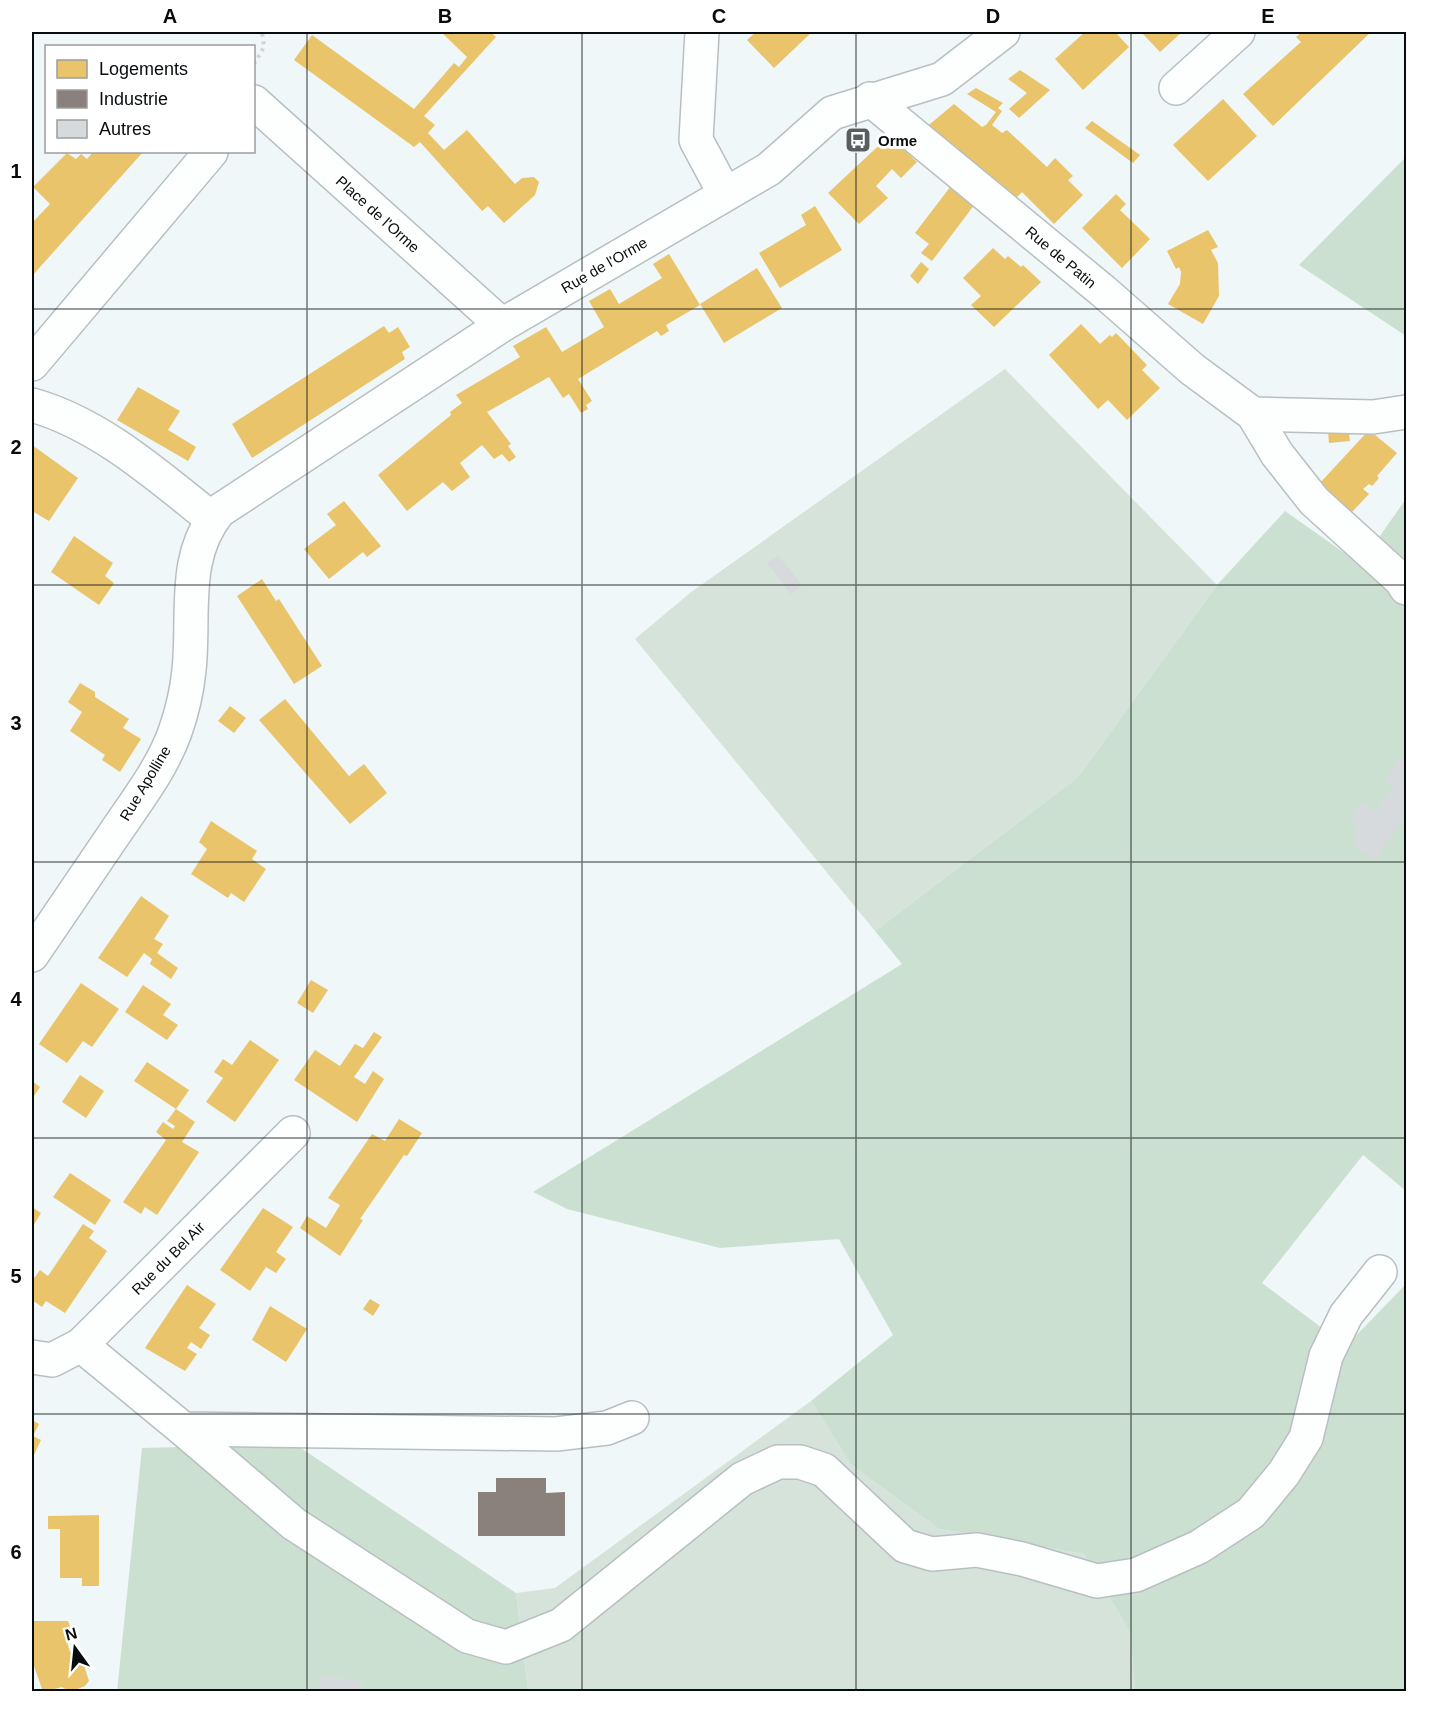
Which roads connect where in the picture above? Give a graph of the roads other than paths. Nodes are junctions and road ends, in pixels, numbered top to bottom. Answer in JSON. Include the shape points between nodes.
{"nodes":[{"id":1,"x":702,"y":32,"type":"edge"},
{"id":2,"x":1003,"y":32,"type":"edge"},
{"id":3,"x":1238,"y":32,"type":"edge"},
{"id":4,"x":1176,"y":88,"type":"dead end"},
{"id":5,"x":870,"y":99,"type":"junction"},
{"id":6,"x":255,"y":103,"type":"edge"},
{"id":7,"x":210,"y":153,"type":"edge"},
{"id":8,"x":725,"y":194,"type":"junction"},
{"id":9,"x":502,"y":325,"type":"junction"},
{"id":10,"x":32,"y":364,"type":"edge"},
{"id":11,"x":32,"y":405,"type":"edge"},
{"id":12,"x":1407,"y":412,"type":"edge"},
{"id":13,"x":1253,"y":414,"type":"junction"},
{"id":14,"x":212,"y":519,"type":"junction"},
{"id":15,"x":1407,"y":588,"type":"edge"},
{"id":16,"x":32,"y":955,"type":"edge"},
{"id":17,"x":293,"y":1133,"type":"dead end"},
{"id":18,"x":1380,"y":1272,"type":"dead end"},
{"id":19,"x":81,"y":1345,"type":"junction"},
{"id":20,"x":32,"y":1357,"type":"edge"},
{"id":21,"x":632,"y":1418,"type":"dead end"},
{"id":22,"x":183,"y":1429,"type":"junction"}],
"edges":[{"from":1,"to":8,"type":"street","via":[[696,140]]},
{"from":2,"to":5,"type":"street","name":"Rue de l'Orme","via":[[942,79],[914,90]]},
{"from":3,"to":4,"type":"street"},
{"from":5,"to":8,"type":"street","name":"Rue de l'Orme","via":[[832,113],[774,165]]},
{"from":5,"to":13,"type":"street","name":"Rue de Patin","via":[[1103,291],[1191,369]]},
{"from":6,"to":9,"type":"street","name":"Place de l'Orme"},
{"from":7,"to":10,"type":"street"},
{"from":8,"to":9,"type":"street","name":"Rue de l'Orme"},
{"from":9,"to":14,"type":"street","name":"Rue de l'Orme","via":[[236,497]]},
{"from":11,"to":14,"type":"street","via":[[59,414],[108,441]]},
{"from":12,"to":13,"type":"street","via":[[1373,417]]},
{"from":13,"to":15,"type":"street","name":"Rue de Patin","via":[[1276,454],[1314,501]]},
{"from":14,"to":16,"type":"street","name":"Rue Apolline","via":[[200,540],[195,562],[189,669],[174,734],[141,793]]},
{"from":17,"to":19,"type":"street","name":"Rue du Bel Air"},
{"from":18,"to":22,"type":"street","via":[[1346,1315],[1326,1356],[1306,1438],[1251,1513],[1199,1547],[1137,1575],[1097,1581],[977,1550],[932,1554],[905,1546],[824,1470],[800,1462],[778,1462],[742,1479],[561,1625],[506,1647],[467,1636],[294,1524]]},
{"from":19,"to":20,"type":"street","name":"Rue du Bel Air","via":[[52,1360]]},
{"from":19,"to":22,"type":"street"},
{"from":21,"to":22,"type":"street","via":[[607,1428],[556,1434]]}]}
